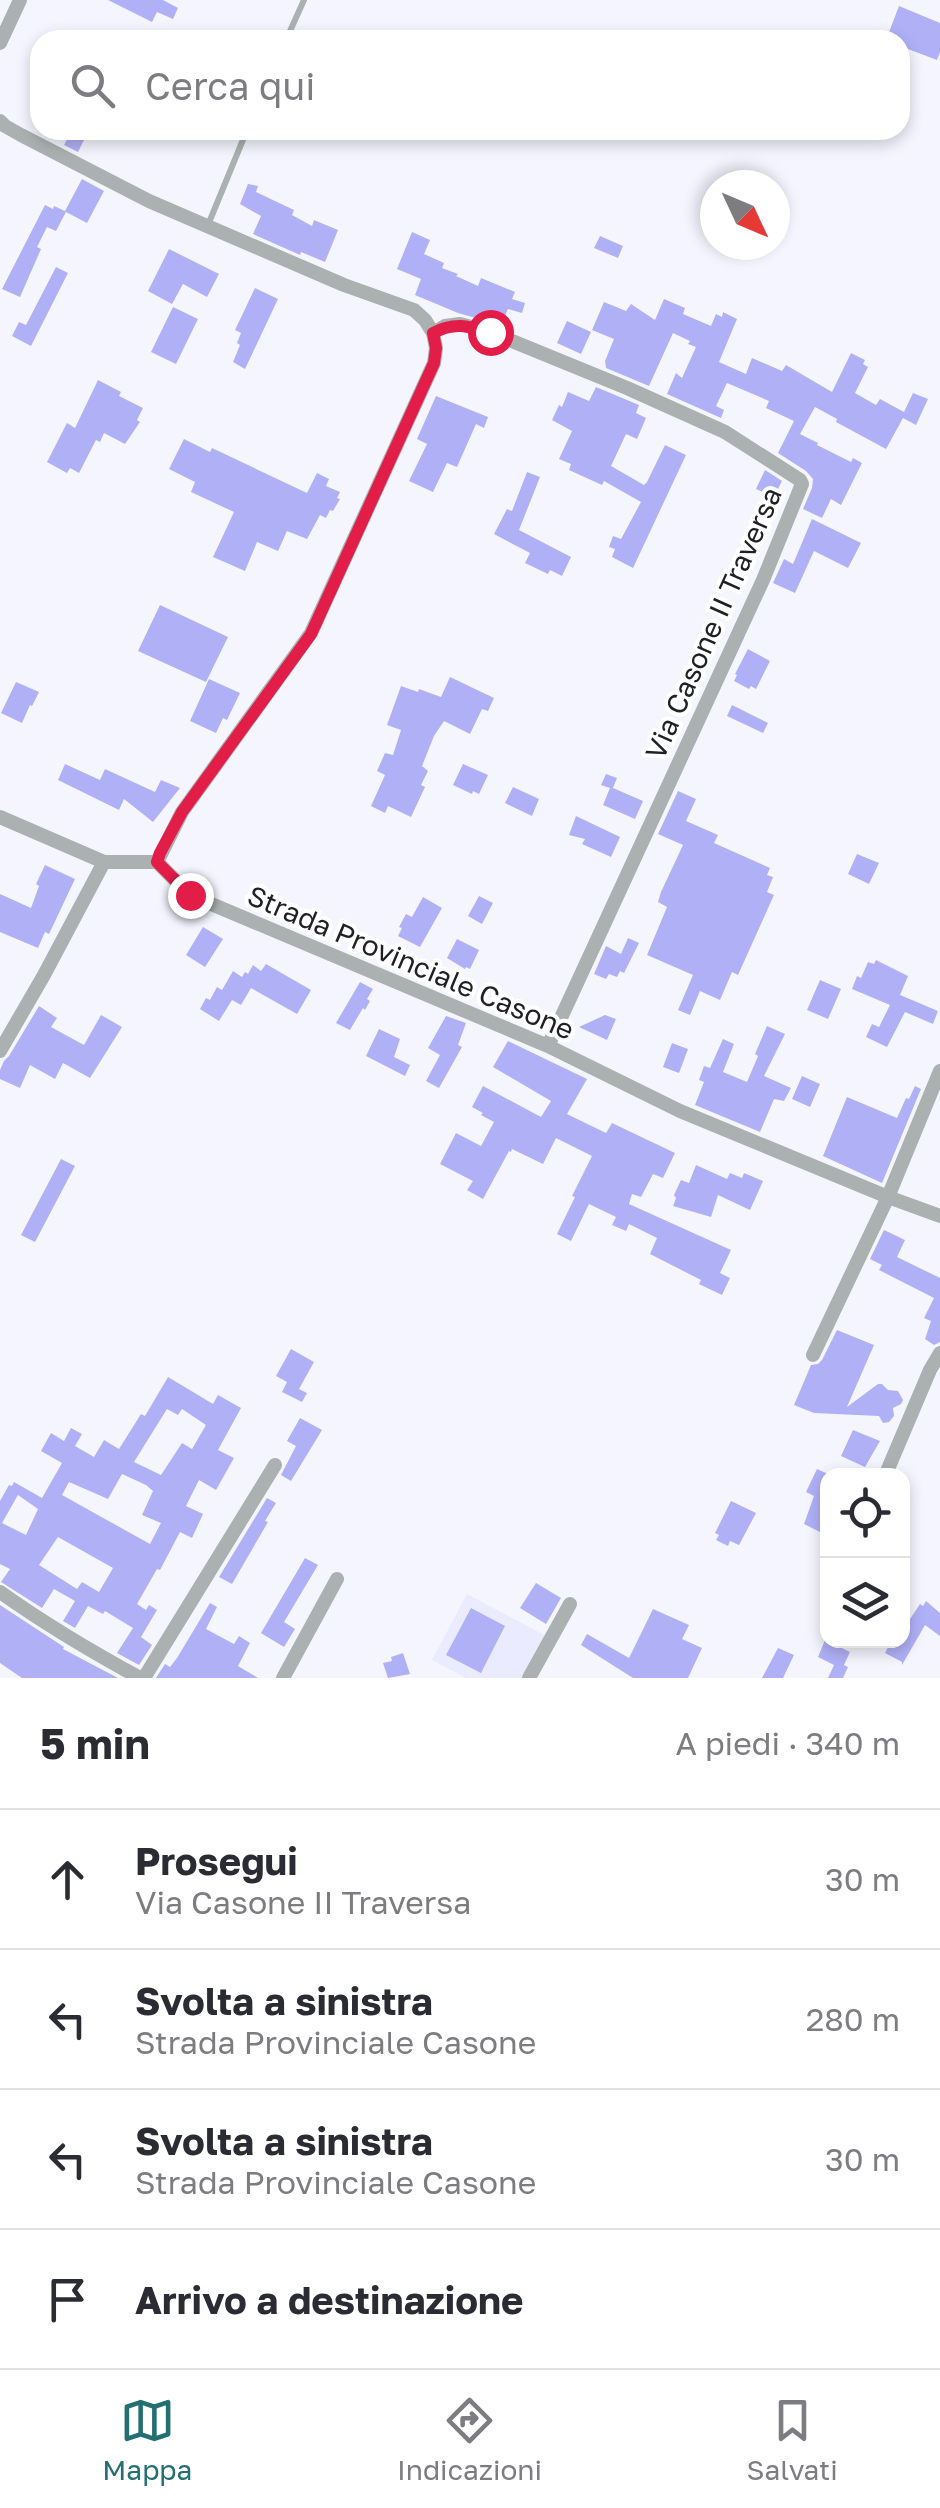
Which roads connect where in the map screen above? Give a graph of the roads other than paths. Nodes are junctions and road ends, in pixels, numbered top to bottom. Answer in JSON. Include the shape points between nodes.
{"nodes":[{"id":1,"x":20,"y":0,"type":"edge"},
{"id":2,"x":304,"y":0,"type":"edge"},
{"id":3,"x":290,"y":30,"type":"edge"},
{"id":4,"x":0,"y":43,"type":"edge"},
{"id":5,"x":0,"y":121,"type":"edge"},
{"id":6,"x":244,"y":140,"type":"edge"},
{"id":7,"x":208,"y":226,"type":"junction"},
{"id":8,"x":433,"y":333,"type":"junction"},
{"id":9,"x":0,"y":817,"type":"edge"},
{"id":10,"x":104,"y":862,"type":"junction"},
{"id":11,"x":157,"y":862,"type":"junction"},
{"id":12,"x":548,"y":1046,"type":"junction"},
{"id":13,"x":0,"y":1051,"type":"edge"},
{"id":14,"x":940,"y":1072,"type":"edge"},
{"id":15,"x":888,"y":1197,"type":"junction"},
{"id":16,"x":940,"y":1216,"type":"edge"},
{"id":17,"x":940,"y":1353,"type":"edge"},
{"id":18,"x":813,"y":1355,"type":"dead end"},
{"id":19,"x":276,"y":1465,"type":"dead end"},
{"id":20,"x":888,"y":1468,"type":"edge"},
{"id":21,"x":337,"y":1579,"type":"dead end"},
{"id":22,"x":0,"y":1592,"type":"edge"},
{"id":23,"x":570,"y":1604,"type":"dead end"},
{"id":24,"x":142,"y":1678,"type":"edge"},
{"id":25,"x":282,"y":1678,"type":"edge"},
{"id":26,"x":529,"y":1678,"type":"edge"}],
"edges":[{"from":1,"to":4,"type":"street"},
{"from":2,"to":3,"type":"lane"},
{"from":5,"to":7,"type":"street"},
{"from":6,"to":7,"type":"lane"},
{"from":7,"to":8,"type":"street","via":[[414,310]]},
{"from":8,"to":11,"type":"street","via":[[434,363],[311,634],[182,812]]},
{"from":8,"to":12,"type":"street","name":"Via Casone II Traversa","via":[[460,324],[490,332],[628,388],[725,432],[802,484]]},
{"from":9,"to":10,"type":"street"},
{"from":10,"to":11,"type":"street"},
{"from":10,"to":13,"type":"street"},
{"from":11,"to":12,"type":"street","name":"Strada Provinciale Casone","via":[[190,895]]},
{"from":12,"to":15,"type":"street","name":"Strada Provinciale Casone","via":[[680,1111]]},
{"from":14,"to":15,"type":"street"},
{"from":15,"to":16,"type":"street","name":"Strada Provinciale Casone"},
{"from":15,"to":18,"type":"street"},
{"from":17,"to":20,"type":"street"},
{"from":19,"to":24,"type":"street"},
{"from":21,"to":25,"type":"street"},
{"from":22,"to":24,"type":"street"},
{"from":23,"to":26,"type":"street"}]}
